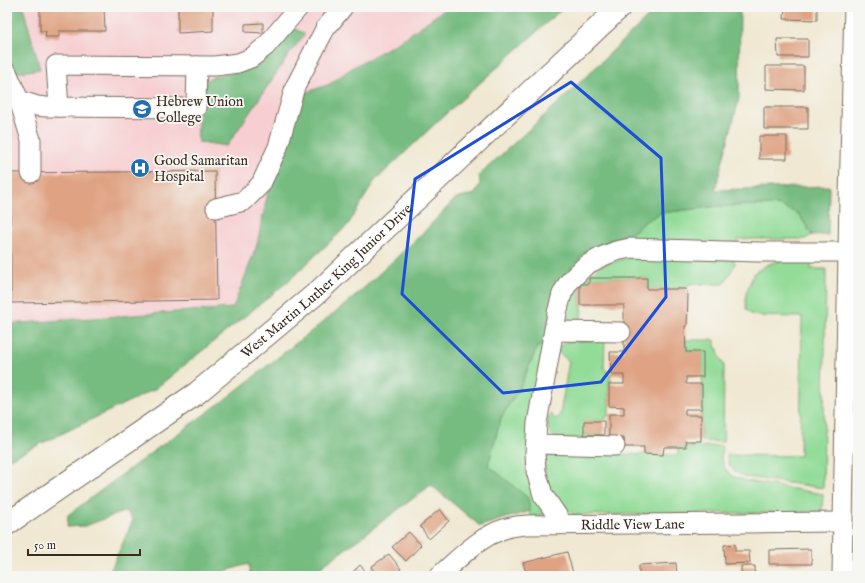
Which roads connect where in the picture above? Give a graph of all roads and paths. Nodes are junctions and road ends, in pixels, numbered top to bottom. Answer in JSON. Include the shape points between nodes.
{"nodes":[{"id":1,"x":299,"y":7,"type":"edge"},
{"id":2,"x":343,"y":7,"type":"edge"},
{"id":3,"x":620,"y":7,"type":"edge"},
{"id":4,"x":854,"y":7,"type":"edge"},
{"id":5,"x":197,"y":66,"type":"junction"},
{"id":6,"x":7,"y":72,"type":"edge"},
{"id":7,"x":19,"y":100,"type":"junction"},
{"id":8,"x":58,"y":107,"type":"junction"},
{"id":9,"x":31,"y":173,"type":"dead end"},
{"id":10,"x":216,"y":208,"type":"dead end"},
{"id":11,"x":848,"y":252,"type":"junction"},
{"id":12,"x":554,"y":331,"type":"junction"},
{"id":13,"x":621,"y":332,"type":"dead end"},
{"id":14,"x":536,"y":444,"type":"junction"},
{"id":15,"x":615,"y":446,"type":"dead end"},
{"id":16,"x":843,"y":522,"type":"junction"},
{"id":17,"x":7,"y":524,"type":"edge"},
{"id":18,"x":563,"y":524,"type":"junction"},
{"id":19,"x":439,"y":576,"type":"edge"},
{"id":20,"x":842,"y":576,"type":"edge"}],
"edges":[{"from":1,"to":5,"type":"street","via":[[266,46],[252,58],[238,63]]},
{"from":2,"to":10,"type":"street","via":[[325,29],[295,87],[278,147],[261,184],[244,201]]},
{"from":3,"to":17,"type":"main road","name":"West Martin Luther King Junior Drive","via":[[318,292],[197,393]]},
{"from":4,"to":11,"type":"street"},
{"from":5,"to":8,"type":"street","via":[[196,108]]},
{"from":5,"to":8,"type":"street","via":[[56,64]]},
{"from":6,"to":7,"type":"street"},
{"from":7,"to":8,"type":"street","via":[[37,106]]},
{"from":7,"to":9,"type":"street","via":[[31,140]]},
{"from":11,"to":12,"type":"street","via":[[630,248],[616,251],[594,260],[568,283],[562,294]]},
{"from":11,"to":16,"type":"street"},
{"from":12,"to":13,"type":"street"},
{"from":12,"to":14,"type":"street","via":[[537,423]]},
{"from":14,"to":15,"type":"street"},
{"from":14,"to":18,"type":"street","via":[[536,471],[543,495]]},
{"from":16,"to":18,"type":"street","name":"Riddle View Lane"},
{"from":16,"to":20,"type":"street"},
{"from":18,"to":19,"type":"street","name":"Riddle View Lane","via":[[506,528],[488,536]]}]}
